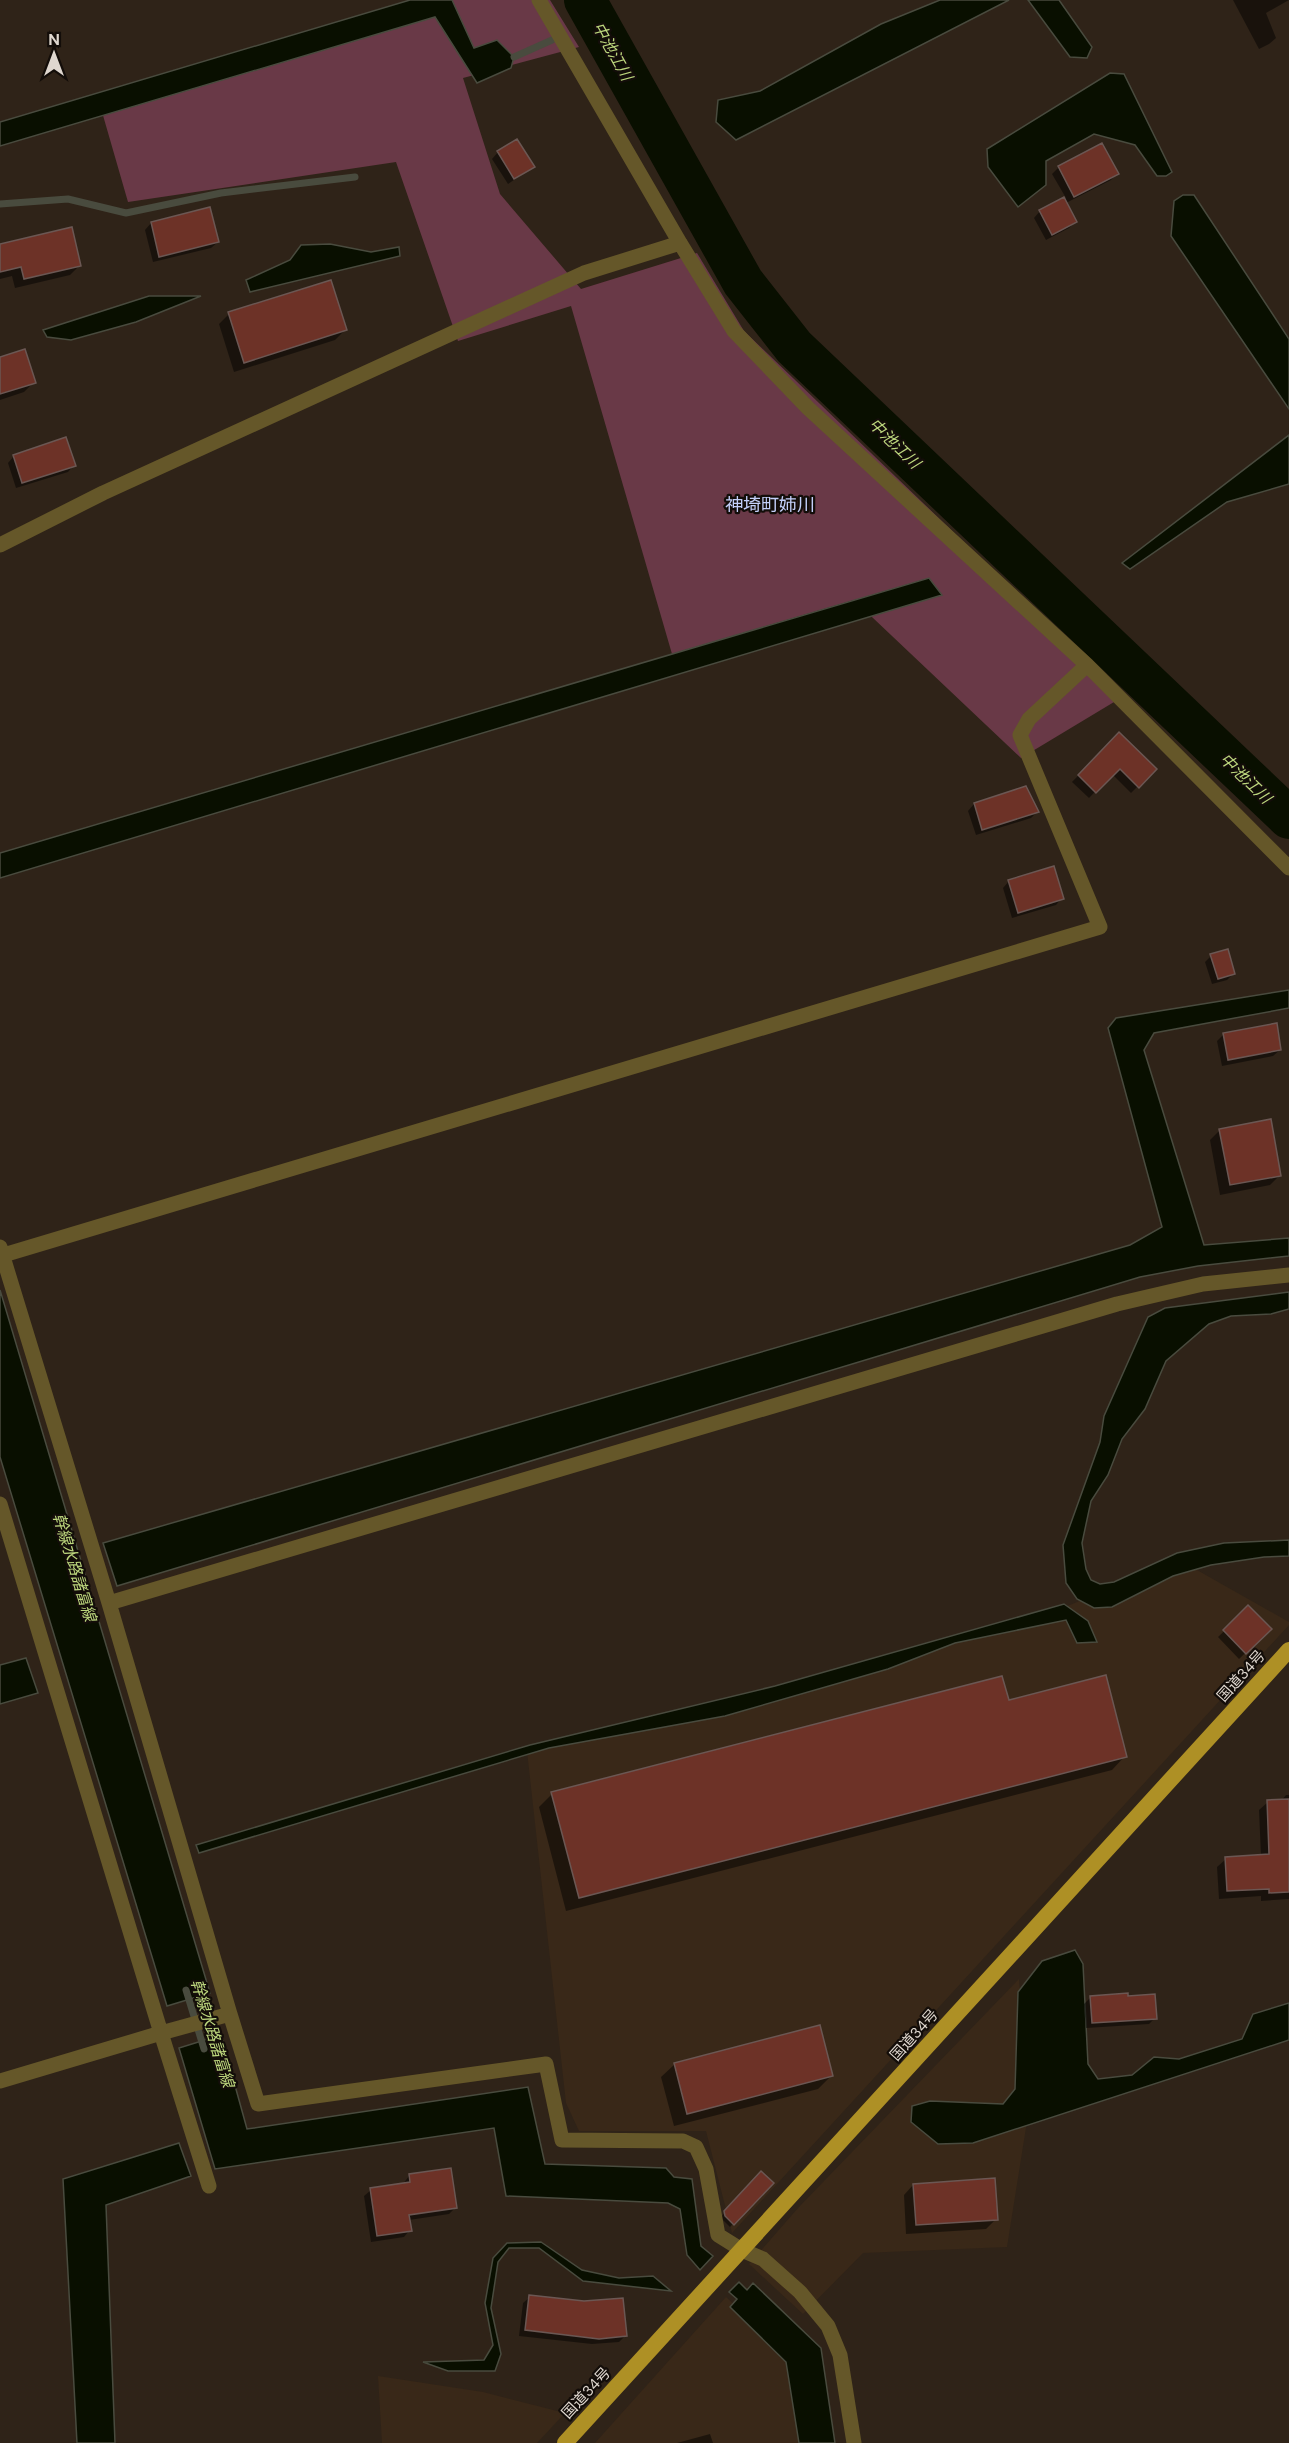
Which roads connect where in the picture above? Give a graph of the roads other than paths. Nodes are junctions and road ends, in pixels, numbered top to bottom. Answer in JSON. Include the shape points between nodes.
{"nodes":[{"id":1,"x":539,"y":0,"type":"edge"},
{"id":2,"x":680,"y":243,"type":"junction"},
{"id":3,"x":0,"y":545,"type":"edge"},
{"id":4,"x":1087,"y":665,"type":"junction"},
{"id":5,"x":1289,"y":868,"type":"edge"},
{"id":6,"x":1,"y":1252,"type":"edge"},
{"id":7,"x":1289,"y":1275,"type":"edge"},
{"id":8,"x":0,"y":1504,"type":"edge"},
{"id":9,"x":109,"y":1603,"type":"junction"},
{"id":10,"x":1289,"y":1650,"type":"edge"},
{"id":11,"x":230,"y":2014,"type":"junction"},
{"id":12,"x":161,"y":2033,"type":"junction"},
{"id":13,"x":0,"y":2081,"type":"edge"},
{"id":14,"x":210,"y":2186,"type":"dead end"},
{"id":15,"x":742,"y":2250,"type":"junction"},
{"id":16,"x":565,"y":2443,"type":"edge"},
{"id":17,"x":855,"y":2443,"type":"edge"}],
"edges":[{"from":1,"to":2,"type":"street"},
{"from":2,"to":3,"type":"street","via":[[584,273],[123,484]]},
{"from":2,"to":4,"type":"street","via":[[734,331],[808,408]]},
{"from":4,"to":5,"type":"street"},
{"from":4,"to":6,"type":"street","via":[[1029,719],[1020,735],[1100,927]]},
{"from":6,"to":9,"type":"street"},
{"from":7,"to":9,"type":"street","via":[[1203,1284],[1117,1304]]},
{"from":8,"to":12,"type":"street"},
{"from":9,"to":11,"type":"street"},
{"from":10,"to":15,"type":"highway","name":"国道34号"},
{"from":11,"to":12,"type":"street"},
{"from":11,"to":15,"type":"street","via":[[258,2104],[546,2064],[562,2140],[683,2142],[696,2146],[706,2169],[718,2235]]},
{"from":12,"to":13,"type":"street"},
{"from":12,"to":14,"type":"street"},
{"from":15,"to":16,"type":"highway","name":"国道34号"},
{"from":15,"to":17,"type":"street","via":[[764,2259],[800,2292],[828,2326],[840,2355]]}]}
